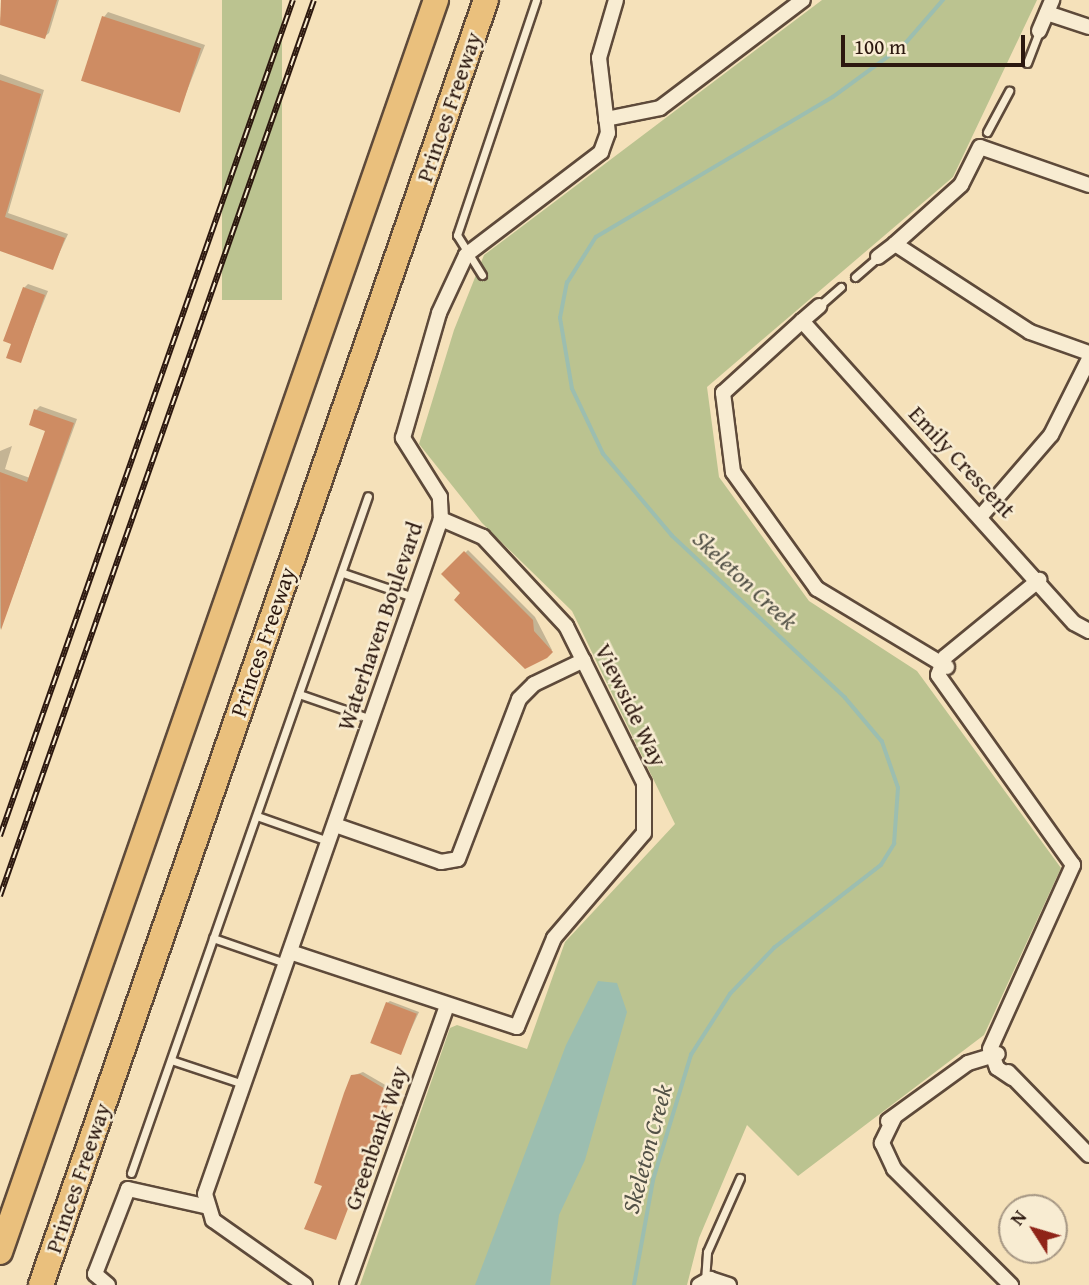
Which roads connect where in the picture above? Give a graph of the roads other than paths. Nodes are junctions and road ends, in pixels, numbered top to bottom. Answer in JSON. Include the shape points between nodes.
{"nodes":[{"id":1,"x":436,"y":0,"type":"edge"},
{"id":2,"x":486,"y":0,"type":"edge"},
{"id":3,"x":536,"y":0,"type":"edge"},
{"id":4,"x":617,"y":0,"type":"edge"},
{"id":5,"x":803,"y":0,"type":"edge"},
{"id":6,"x":1049,"y":6,"type":"edge"},
{"id":7,"x":1089,"y":27,"type":"edge"},
{"id":8,"x":1039,"y":31,"type":"joint"},
{"id":9,"x":1027,"y":63,"type":"dead end"},
{"id":10,"x":1009,"y":91,"type":"dead end"},
{"id":11,"x":606,"y":119,"type":"junction"},
{"id":12,"x":987,"y":132,"type":"joint"},
{"id":13,"x":980,"y":147,"type":"junction"},
{"id":14,"x":1089,"y":185,"type":"edge"},
{"id":15,"x":895,"y":244,"type":"junction"},
{"id":16,"x":466,"y":255,"type":"junction"},
{"id":17,"x":878,"y":257,"type":"joint"},
{"id":18,"x":482,"y":275,"type":"dead end"},
{"id":19,"x":855,"y":277,"type":"dead end"},
{"id":20,"x":841,"y":287,"type":"dead end"},
{"id":21,"x":819,"y":306,"type":"joint"},
{"id":22,"x":802,"y":321,"type":"junction"},
{"id":23,"x":1089,"y":356,"type":"edge"},
{"id":24,"x":368,"y":496,"type":"dead end"},
{"id":25,"x":981,"y":516,"type":"junction"},
{"id":26,"x":441,"y":519,"type":"junction"},
{"id":27,"x":343,"y":573,"type":"junction"},
{"id":28,"x":1039,"y":580,"type":"junction"},
{"id":29,"x":414,"y":597,"type":"junction"},
{"id":30,"x":1089,"y":631,"type":"edge"},
{"id":31,"x":584,"y":660,"type":"junction"},
{"id":32,"x":943,"y":666,"type":"junction"},
{"id":33,"x":299,"y":694,"type":"junction"},
{"id":34,"x":371,"y":720,"type":"junction"},
{"id":35,"x":257,"y":816,"type":"junction"},
{"id":36,"x":335,"y":825,"type":"junction"},
{"id":37,"x":329,"y":841,"type":"junction"},
{"id":38,"x":213,"y":939,"type":"junction"},
{"id":39,"x":288,"y":957,"type":"junction"},
{"id":40,"x":447,"y":1006,"type":"junction"},
{"id":41,"x":994,"y":1055,"type":"junction"},
{"id":42,"x":171,"y":1060,"type":"junction"},
{"id":43,"x":243,"y":1084,"type":"junction"},
{"id":44,"x":1089,"y":1155,"type":"edge"},
{"id":45,"x":131,"y":1173,"type":"dead end"},
{"id":46,"x":740,"y":1178,"type":"dead end"},
{"id":47,"x":204,"y":1206,"type":"junction"},
{"id":48,"x":0,"y":1252,"type":"edge"},
{"id":49,"x":702,"y":1283,"type":"edge"},
{"id":50,"x":41,"y":1285,"type":"edge"},
{"id":51,"x":108,"y":1285,"type":"edge"},
{"id":52,"x":305,"y":1285,"type":"edge"},
{"id":53,"x":347,"y":1285,"type":"edge"},
{"id":54,"x":729,"y":1285,"type":"edge"},
{"id":55,"x":1011,"y":1285,"type":"edge"}],
"edges":[{"from":1,"to":48,"type":"highway","name":"Princes Freeway"},
{"from":2,"to":50,"type":"highway","name":"Princes Freeway"},
{"from":3,"to":16,"type":"lane","via":[[463,207],[457,235]]},
{"from":4,"to":11,"type":"street","name":"Waterhaven Boulevard","via":[[599,58]]},
{"from":5,"to":11,"type":"street","via":[[660,108]]},
{"from":6,"to":7,"type":"street"},
{"from":6,"to":8,"type":"street"},
{"from":8,"to":9,"type":"lane"},
{"from":10,"to":12,"type":"lane"},
{"from":11,"to":16,"type":"street","name":"Waterhaven Boulevard","via":[[601,152]]},
{"from":12,"to":13,"type":"street"},
{"from":13,"to":14,"type":"street"},
{"from":13,"to":15,"type":"street","via":[[961,185]]},
{"from":15,"to":17,"type":"street"},
{"from":15,"to":23,"type":"street","via":[[1030,332]]},
{"from":16,"to":18,"type":"lane"},
{"from":16,"to":26,"type":"street","name":"Waterhaven Boulevard","via":[[439,313],[404,433],[407,451],[440,497]]},
{"from":17,"to":19,"type":"lane"},
{"from":20,"to":21,"type":"lane"},
{"from":21,"to":22,"type":"street"},
{"from":22,"to":25,"type":"street","name":"Emily Crescent"},
{"from":22,"to":32,"type":"street","via":[[723,393],[733,472],[817,590]]},
{"from":23,"to":25,"type":"street","via":[[1045,443]]},
{"from":24,"to":27,"type":"lane"},
{"from":25,"to":28,"type":"street","name":"Emily Crescent"},
{"from":26,"to":29,"type":"street","name":"Waterhaven Boulevard"},
{"from":26,"to":31,"type":"street","name":"Viewside Way","via":[[478,533],[543,596]]},
{"from":27,"to":29,"type":"lane"},
{"from":27,"to":33,"type":"lane"},
{"from":28,"to":30,"type":"street","name":"Emily Crescent","via":[[1074,622]]},
{"from":28,"to":32,"type":"street","via":[[956,649]]},
{"from":29,"to":34,"type":"street","name":"Waterhaven Boulevard"},
{"from":31,"to":36,"type":"street","via":[[534,684],[519,699],[458,859],[441,862]]},
{"from":31,"to":40,"type":"street","name":"Viewside Way","via":[[644,783],[644,833],[554,938],[522,1024],[503,1027]]},
{"from":32,"to":41,"type":"street","via":[[951,695],[1065,850],[1066,887]]},
{"from":33,"to":34,"type":"lane"},
{"from":33,"to":35,"type":"lane"},
{"from":34,"to":36,"type":"street","name":"Waterhaven Boulevard"},
{"from":35,"to":37,"type":"lane"},
{"from":35,"to":38,"type":"lane"},
{"from":36,"to":37,"type":"street","name":"Waterhaven Boulevard"},
{"from":37,"to":39,"type":"street","name":"Waterhaven Boulevard"},
{"from":38,"to":39,"type":"lane"},
{"from":38,"to":42,"type":"lane"},
{"from":39,"to":40,"type":"street","name":"Viewside Way"},
{"from":39,"to":43,"type":"street","name":"Waterhaven Boulevard"},
{"from":40,"to":53,"type":"street","name":"Greenbank Way"},
{"from":41,"to":44,"type":"street"},
{"from":41,"to":55,"type":"street","via":[[968,1063],[882,1124],[876,1143],[880,1157]]},
{"from":42,"to":43,"type":"lane"},
{"from":42,"to":45,"type":"lane"},
{"from":43,"to":47,"type":"street","name":"Waterhaven Boulevard"},
{"from":46,"to":49,"type":"lane","via":[[707,1252]]},
{"from":47,"to":51,"type":"street","via":[[132,1188],[121,1200],[95,1273]]},
{"from":47,"to":52,"type":"street","via":[[213,1220]]},
{"from":49,"to":54,"type":"street"}]}
